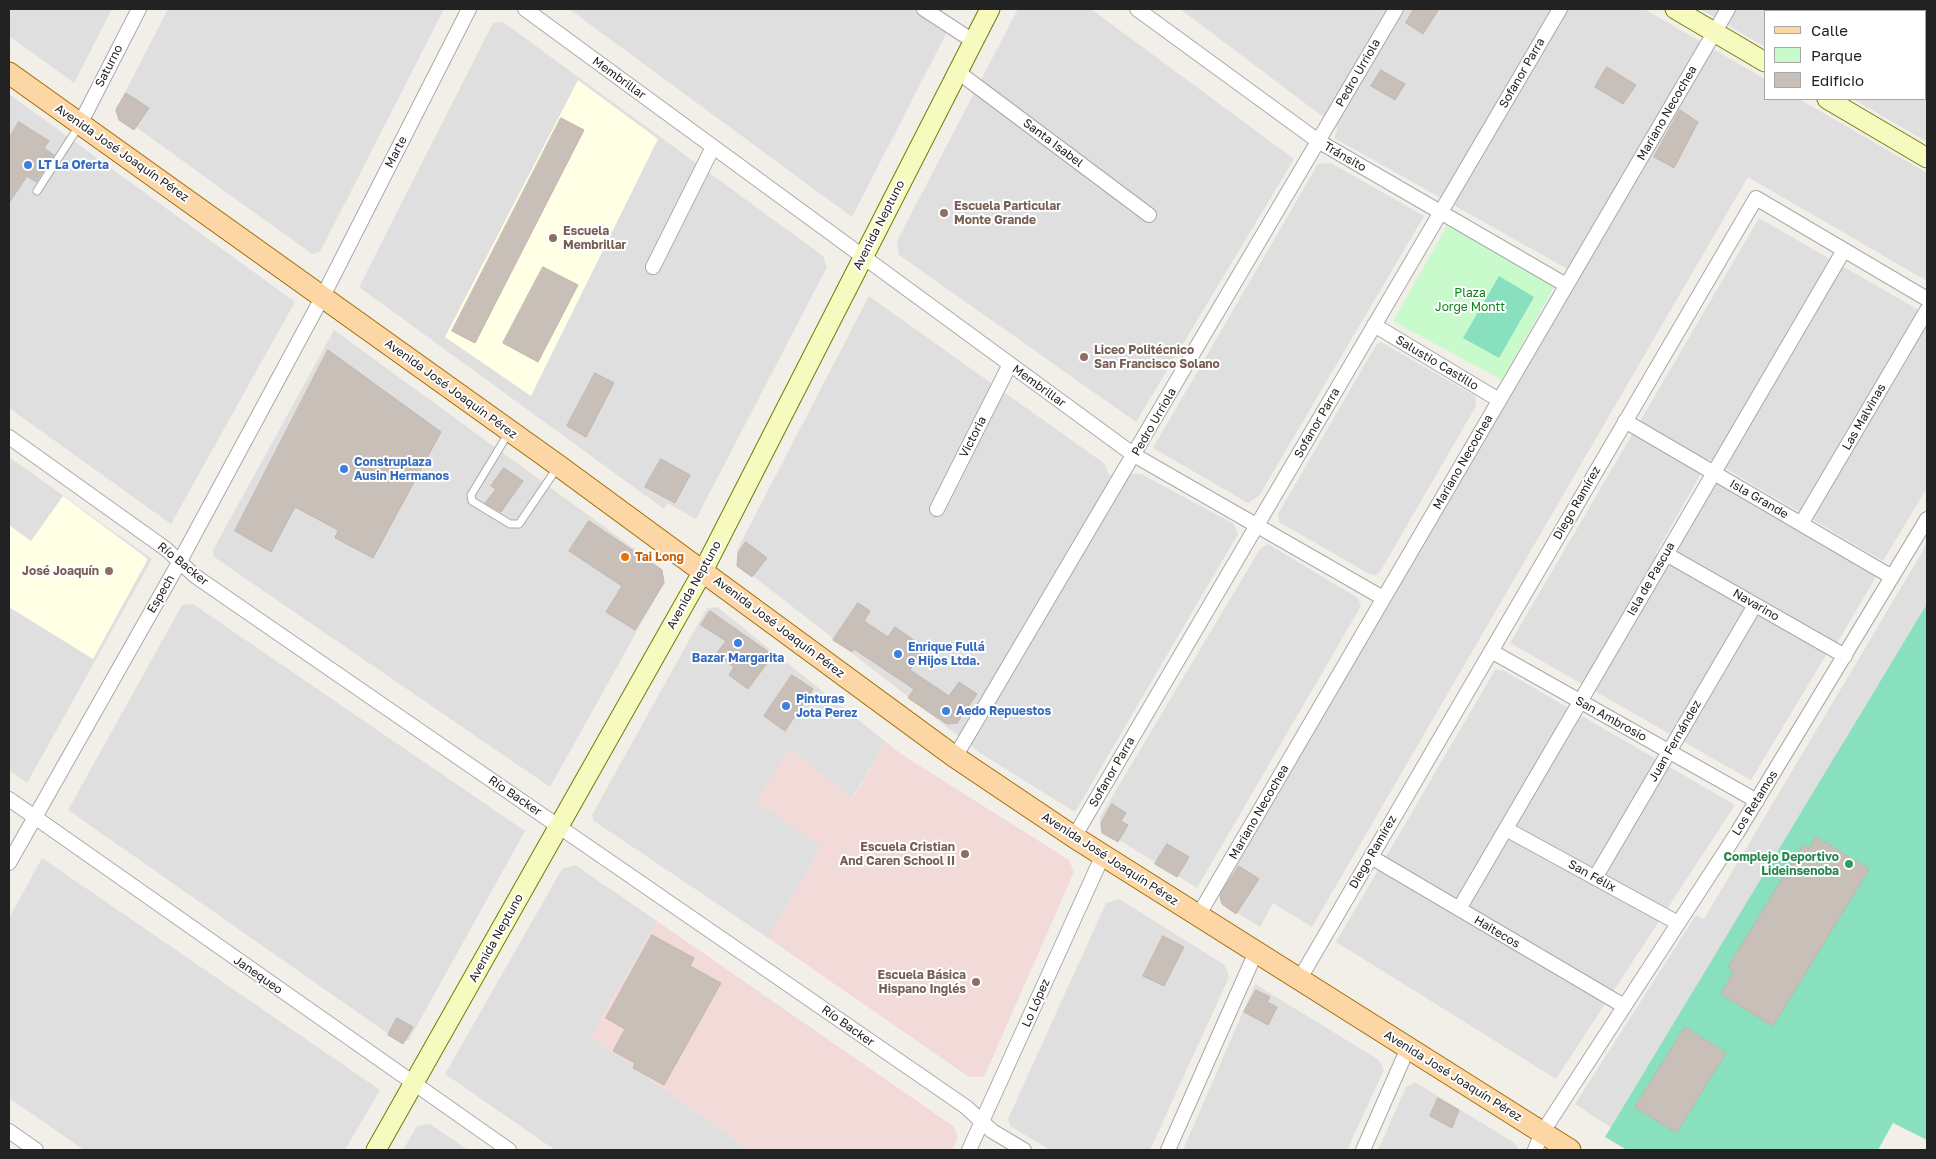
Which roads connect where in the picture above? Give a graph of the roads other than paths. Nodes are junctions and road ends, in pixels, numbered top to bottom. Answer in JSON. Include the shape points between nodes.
{"nodes":[{"id":1,"x":138,"y":9,"type":"edge"},
{"id":2,"x":469,"y":9,"type":"edge"},
{"id":3,"x":525,"y":9,"type":"edge"},
{"id":4,"x":924,"y":9,"type":"edge"},
{"id":5,"x":990,"y":9,"type":"edge"},
{"id":6,"x":1396,"y":9,"type":"edge"},
{"id":7,"x":1560,"y":9,"type":"edge"},
{"id":8,"x":1675,"y":9,"type":"edge"},
{"id":9,"x":1728,"y":9,"type":"edge"},
{"id":10,"x":1146,"y":11,"type":"edge"},
{"id":11,"x":1714,"y":32,"type":"junction"},
{"id":12,"x":973,"y":41,"type":"junction"},
{"id":13,"x":1764,"y":61,"type":"edge"},
{"id":14,"x":958,"y":72,"type":"junction"},
{"id":15,"x":9,"y":73,"type":"edge"},
{"id":16,"x":1829,"y":100,"type":"edge"},
{"id":17,"x":80,"y":124,"type":"junction"},
{"id":18,"x":1318,"y":141,"type":"junction"},
{"id":19,"x":713,"y":147,"type":"junction"},
{"id":20,"x":1927,"y":158,"type":"edge"},
{"id":21,"x":37,"y":191,"type":"dead end"},
{"id":22,"x":1441,"y":212,"type":"junction"},
{"id":23,"x":1149,"y":215,"type":"dead end"},
{"id":24,"x":1844,"y":250,"type":"junction"},
{"id":25,"x":863,"y":258,"type":"junction"},
{"id":26,"x":653,"y":267,"type":"dead end"},
{"id":27,"x":1566,"y":285,"type":"junction"},
{"id":28,"x":323,"y":296,"type":"junction"},
{"id":29,"x":1927,"y":299,"type":"edge"},
{"id":30,"x":1927,"y":310,"type":"edge"},
{"id":31,"x":1374,"y":325,"type":"junction"},
{"id":32,"x":1010,"y":364,"type":"junction"},
{"id":33,"x":1499,"y":400,"type":"junction"},
{"id":34,"x":1625,"y":421,"type":"junction"},
{"id":35,"x":509,"y":431,"type":"junction"},
{"id":36,"x":9,"y":437,"type":"edge"},
{"id":37,"x":1134,"y":455,"type":"junction"},
{"id":38,"x":559,"y":466,"type":"junction"},
{"id":39,"x":1713,"y":473,"type":"junction"},
{"id":40,"x":937,"y":509,"type":"dead end"},
{"id":41,"x":1927,"y":519,"type":"edge"},
{"id":42,"x":1801,"y":524,"type":"junction"},
{"id":43,"x":1257,"y":525,"type":"junction"},
{"id":44,"x":1666,"y":554,"type":"junction"},
{"id":45,"x":180,"y":561,"type":"junction"},
{"id":46,"x":703,"y":571,"type":"junction"},
{"id":47,"x":1892,"y":577,"type":"junction"},
{"id":48,"x":1384,"y":598,"type":"junction"},
{"id":49,"x":1755,"y":605,"type":"junction"},
{"id":50,"x":1491,"y":651,"type":"junction"},
{"id":51,"x":1845,"y":656,"type":"junction"},
{"id":52,"x":1580,"y":701,"type":"junction"},
{"id":53,"x":1669,"y":751,"type":"junction"},
{"id":54,"x":955,"y":757,"type":"junction"},
{"id":55,"x":9,"y":799,"type":"edge"},
{"id":56,"x":1757,"y":801,"type":"junction"},
{"id":57,"x":34,"y":818,"type":"junction"},
{"id":58,"x":559,"y":826,"type":"junction"},
{"id":59,"x":1506,"y":829,"type":"junction"},
{"id":60,"x":1074,"y":837,"type":"junction"},
{"id":61,"x":1103,"y":855,"type":"junction"},
{"id":62,"x":1371,"y":857,"type":"junction"},
{"id":63,"x":9,"y":864,"type":"edge"},
{"id":64,"x":1595,"y":878,"type":"junction"},
{"id":65,"x":1459,"y":909,"type":"junction"},
{"id":66,"x":1198,"y":916,"type":"junction"},
{"id":67,"x":1678,"y":923,"type":"junction"},
{"id":68,"x":1256,"y":952,"type":"junction"},
{"id":69,"x":1299,"y":980,"type":"junction"},
{"id":70,"x":1624,"y":1006,"type":"junction"},
{"id":71,"x":1408,"y":1048,"type":"junction"},
{"id":72,"x":414,"y":1085,"type":"junction"},
{"id":73,"x":982,"y":1121,"type":"junction"},
{"id":74,"x":9,"y":1131,"type":"edge"},
{"id":75,"x":1539,"y":1142,"type":"edge"},
{"id":76,"x":36,"y":1150,"type":"edge"},
{"id":77,"x":376,"y":1150,"type":"edge"},
{"id":78,"x":509,"y":1150,"type":"edge"},
{"id":79,"x":969,"y":1150,"type":"edge"},
{"id":80,"x":1024,"y":1150,"type":"edge"},
{"id":81,"x":1168,"y":1150,"type":"edge"},
{"id":82,"x":1363,"y":1150,"type":"edge"},
{"id":83,"x":1570,"y":1150,"type":"edge"}],
"edges":[{"from":1,"to":17,"type":"street","name":"Saturno"},
{"from":2,"to":28,"type":"street","name":"Marte"},
{"from":3,"to":19,"type":"street","name":"Membrillar"},
{"from":4,"to":12,"type":"street"},
{"from":5,"to":12,"type":"main road","name":"Avenida Neptuno"},
{"from":6,"to":18,"type":"street","name":"Pedro Urriola"},
{"from":7,"to":22,"type":"street","name":"Sofanor Parra"},
{"from":8,"to":11,"type":"main road"},
{"from":9,"to":11,"type":"street","name":"Mariano Necochea"},
{"from":10,"to":18,"type":"street","name":"Tránsito"},
{"from":11,"to":13,"type":"main road"},
{"from":11,"to":27,"type":"street","name":"Mariano Necochea"},
{"from":12,"to":14,"type":"main road","name":"Avenida Neptuno"},
{"from":14,"to":23,"type":"street","name":"Santa Isabel"},
{"from":14,"to":25,"type":"main road","name":"Avenida Neptuno"},
{"from":15,"to":17,"type":"main road","name":"Avenida José Joaquín Pérez"},
{"from":16,"to":20,"type":"main road"},
{"from":17,"to":21,"type":"lane"},
{"from":17,"to":28,"type":"main road","name":"Avenida José Joaquín Pérez"},
{"from":18,"to":22,"type":"street","name":"Tránsito"},
{"from":18,"to":37,"type":"street","name":"Pedro Urriola"},
{"from":19,"to":25,"type":"street","name":"Membrillar"},
{"from":19,"to":26,"type":"street"},
{"from":22,"to":27,"type":"street","name":"Tránsito"},
{"from":22,"to":31,"type":"street","name":"Sofanor Parra"},
{"from":24,"to":29,"type":"street","name":"Diego Ramírez"},
{"from":24,"to":34,"type":"street","name":"Diego Ramírez","via":[[1756,198]]},
{"from":24,"to":39,"type":"street","name":"Isla de Pascua"},
{"from":25,"to":32,"type":"street","name":"Membrillar"},
{"from":25,"to":46,"type":"main road","name":"Avenida Neptuno"},
{"from":27,"to":33,"type":"street","name":"Mariano Necochea"},
{"from":28,"to":35,"type":"main road","name":"Avenida José Joaquín Pérez"},
{"from":28,"to":45,"type":"street","name":"Espech"},
{"from":30,"to":42,"type":"street","name":"Las Malvinas"},
{"from":31,"to":33,"type":"street","name":"Salustio Castillo"},
{"from":31,"to":43,"type":"street","name":"Sofanor Parra"},
{"from":32,"to":37,"type":"street","name":"Membrillar"},
{"from":32,"to":40,"type":"street","name":"Victoria"},
{"from":33,"to":48,"type":"street","name":"Mariano Necochea"},
{"from":34,"to":39,"type":"street","name":"Isla Grande"},
{"from":34,"to":50,"type":"street","name":"Diego Ramírez"},
{"from":35,"to":38,"type":"main road","name":"Avenida José Joaquín Pérez"},
{"from":35,"to":38,"type":"lane","via":[[471,494],[472,501],[510,524],[518,524]]},
{"from":36,"to":45,"type":"street","name":"Río Backer"},
{"from":37,"to":43,"type":"street","name":"Membrillar"},
{"from":37,"to":54,"type":"street","name":"Pedro Urriola"},
{"from":38,"to":46,"type":"main road","name":"Avenida José Joaquín Pérez"},
{"from":39,"to":42,"type":"street","name":"Isla Grande"},
{"from":39,"to":44,"type":"street","name":"Isla de Pascua"},
{"from":41,"to":47,"type":"street","name":"Los Retamos"},
{"from":42,"to":47,"type":"street","name":"Isla Grande"},
{"from":43,"to":48,"type":"street","name":"Membrillar"},
{"from":43,"to":60,"type":"street","name":"Sofanor Parra"},
{"from":44,"to":49,"type":"street","name":"Navarino"},
{"from":44,"to":52,"type":"street","name":"Isla de Pascua"},
{"from":45,"to":57,"type":"street","name":"Espech"},
{"from":45,"to":58,"type":"street","name":"Río Backer","via":[[195,576]]},
{"from":46,"to":54,"type":"main road","name":"Avenida José Joaquín Pérez"},
{"from":46,"to":58,"type":"main road","name":"Avenida Neptuno"},
{"from":47,"to":51,"type":"street","name":"Los Retamos"},
{"from":48,"to":66,"type":"street","name":"Mariano Necochea"},
{"from":49,"to":51,"type":"street","name":"Navarino"},
{"from":49,"to":53,"type":"street","name":"Juan Fernández"},
{"from":50,"to":52,"type":"street","name":"San Ambrosio"},
{"from":50,"to":62,"type":"street","name":"Diego Ramírez"},
{"from":51,"to":56,"type":"street","name":"Los Retamos"},
{"from":52,"to":53,"type":"street","name":"San Ambrosio"},
{"from":52,"to":59,"type":"street","name":"Isla de Pascua"},
{"from":53,"to":56,"type":"street","name":"San Ambrosio"},
{"from":53,"to":64,"type":"street","name":"Juan Fernández"},
{"from":54,"to":60,"type":"main road","name":"Avenida José Joaquín Pérez"},
{"from":55,"to":57,"type":"street","name":"Janequeo"},
{"from":56,"to":67,"type":"street","name":"Los Retamos"},
{"from":57,"to":63,"type":"street","name":"Espech"},
{"from":57,"to":72,"type":"street","name":"Janequeo"},
{"from":58,"to":72,"type":"main road","name":"Avenida Neptuno"},
{"from":58,"to":73,"type":"street","name":"Río Backer"},
{"from":59,"to":64,"type":"street","name":"San Félix"},
{"from":59,"to":65,"type":"street","name":"Isla de Pascua"},
{"from":60,"to":61,"type":"main road","name":"Avenida José Joaquín Pérez"},
{"from":61,"to":66,"type":"main road","name":"Avenida José Joaquín Pérez"},
{"from":61,"to":73,"type":"street","name":"Lo López"},
{"from":62,"to":65,"type":"street","name":"Haitecos"},
{"from":62,"to":69,"type":"street","name":"Diego Ramírez"},
{"from":64,"to":67,"type":"street","name":"San Félix"},
{"from":65,"to":70,"type":"street","name":"Haitecos"},
{"from":66,"to":68,"type":"main road","name":"Avenida José Joaquín Pérez"},
{"from":67,"to":70,"type":"street","name":"Los Retamos"},
{"from":68,"to":69,"type":"main road","name":"Avenida José Joaquín Pérez"},
{"from":68,"to":81,"type":"street"},
{"from":69,"to":71,"type":"main road","name":"Avenida José Joaquín Pérez"},
{"from":70,"to":75,"type":"street","name":"Los Retamos"},
{"from":71,"to":75,"type":"main road","name":"Avenida José Joaquín Pérez"},
{"from":71,"to":82,"type":"street"},
{"from":72,"to":77,"type":"main road","name":"Avenida Neptuno"},
{"from":72,"to":78,"type":"street","name":"Janequeo"},
{"from":73,"to":79,"type":"street","name":"Lo López"},
{"from":73,"to":80,"type":"street","name":"Río Backer","via":[[992,1131]]},
{"from":74,"to":76,"type":"street"},
{"from":75,"to":83,"type":"main road","name":"Avenida José Joaquín Pérez"}]}
